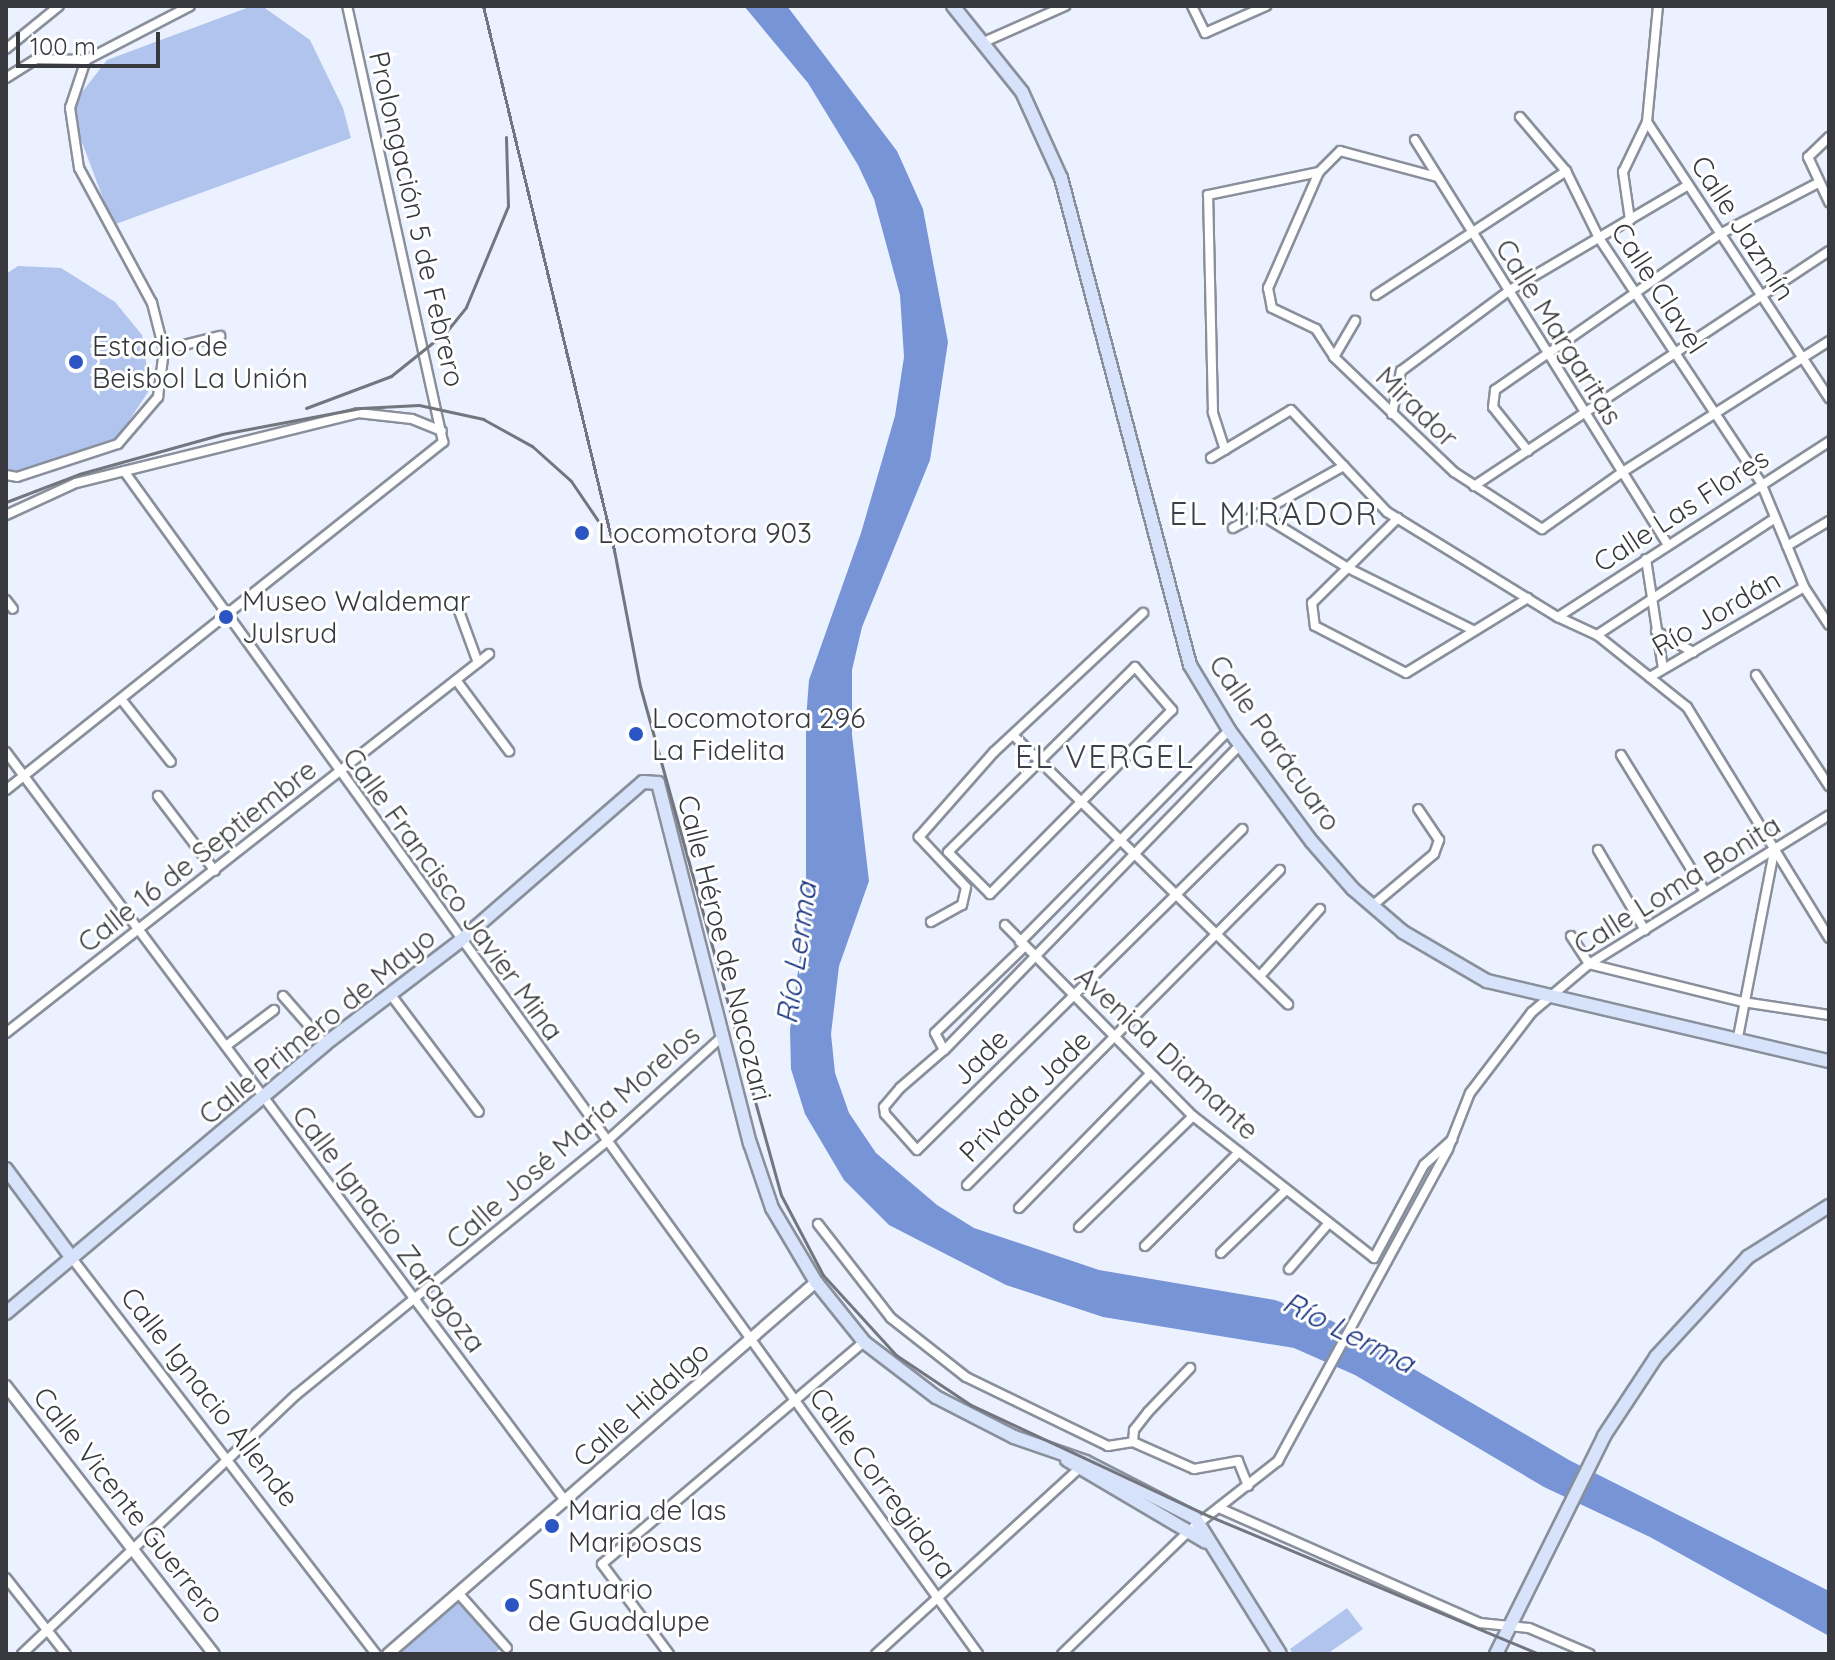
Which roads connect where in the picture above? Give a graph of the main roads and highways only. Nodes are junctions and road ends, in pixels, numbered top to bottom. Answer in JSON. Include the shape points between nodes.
{"nodes":[{"id":1,"x":953,"y":6,"type":"edge"},
{"id":2,"x":658,"y":783,"type":"joint"},
{"id":3,"x":1828,"y":1061,"type":"edge"},
{"id":4,"x":6,"y":1169,"type":"edge"},
{"id":5,"x":1829,"y":1206,"type":"edge"},
{"id":6,"x":71,"y":1257,"type":"junction"},
{"id":7,"x":6,"y":1313,"type":"edge"},
{"id":8,"x":1280,"y":1654,"type":"edge"},
{"id":9,"x":1496,"y":1654,"type":"edge"}],
"edges":[{"from":1,"to":3,"type":"main road","name":"Calle Parácuaro","via":[[1022,92],[1061,178],[1170,606],[1190,665],[1229,730],[1312,842],[1372,906],[1461,969],[1514,991]]},
{"from":2,"to":6,"type":"main road","name":"Calle Primero de Mayo","via":[[643,782],[460,941],[325,1044]]},
{"from":2,"to":8,"type":"main road","name":"Calle Héroe de Nacozari","via":[[772,1208],[816,1282],[864,1342],[965,1414],[1083,1466],[1195,1526]]},
{"from":4,"to":6,"type":"main road","name":"Calle Ignacio Allende"},
{"from":5,"to":9,"type":"main road","via":[[1771,1239],[1705,1299],[1656,1357],[1604,1436]]},
{"from":6,"to":7,"type":"main road","name":"Calle Primero de Mayo"}]}
